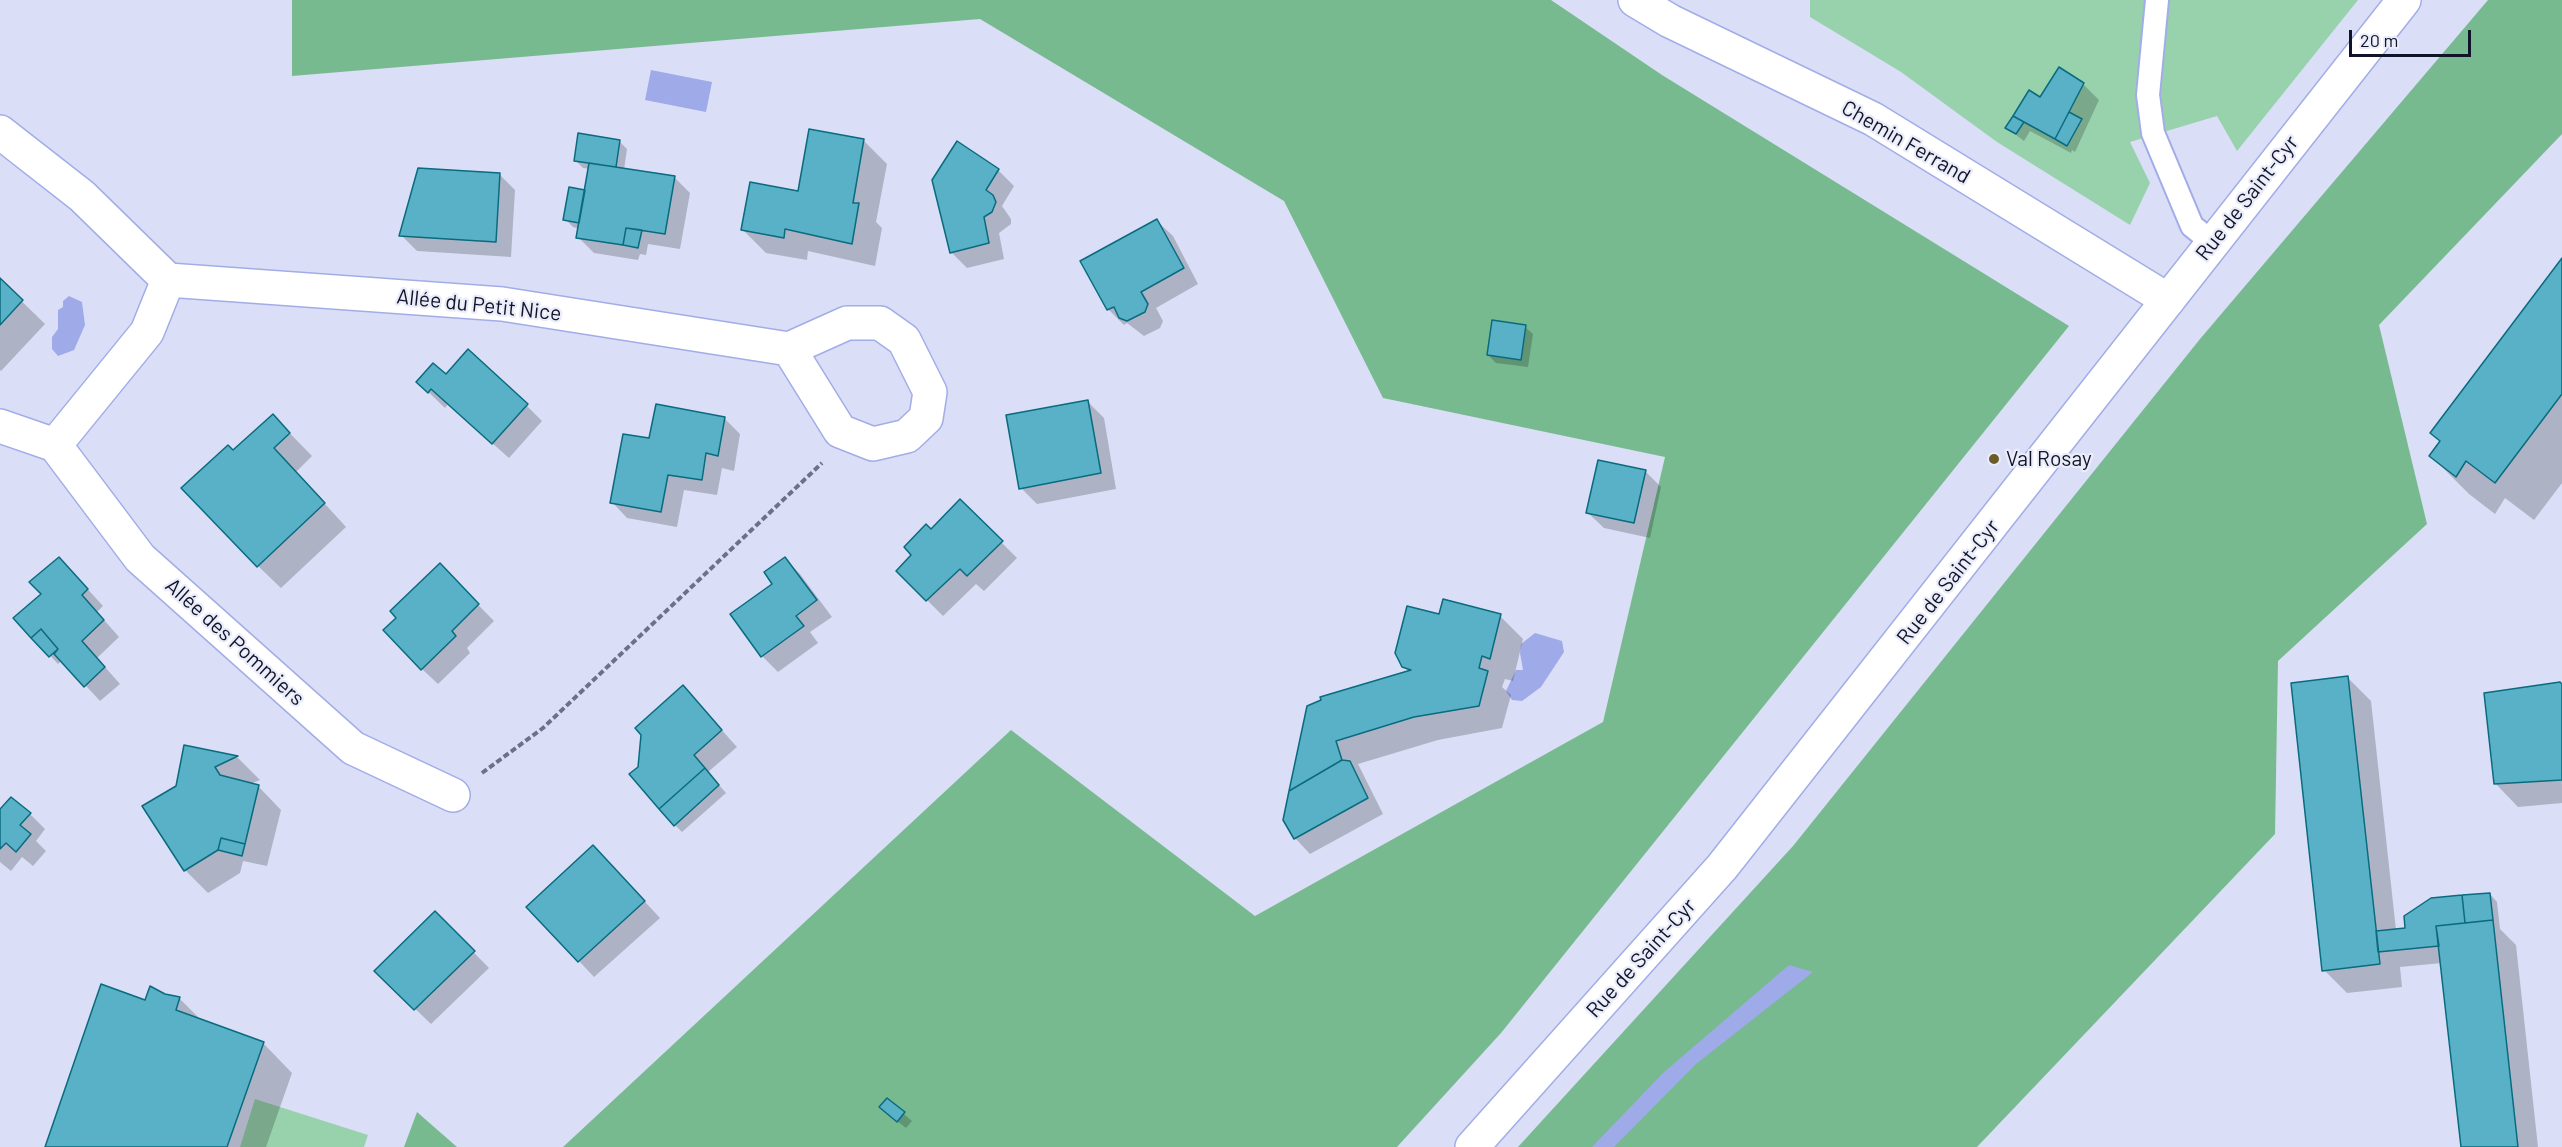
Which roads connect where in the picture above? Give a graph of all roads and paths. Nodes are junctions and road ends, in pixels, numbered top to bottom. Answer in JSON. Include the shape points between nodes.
{"nodes":[{"id":1,"x":1635,"y":0,"type":"edge"},
{"id":2,"x":2157,"y":0,"type":"edge"},
{"id":3,"x":2404,"y":0,"type":"edge"},
{"id":4,"x":0,"y":132,"type":"edge"},
{"id":5,"x":2212,"y":242,"type":"junction"},
{"id":6,"x":168,"y":280,"type":"junction"},
{"id":7,"x":2169,"y":300,"type":"junction"},
{"id":8,"x":789,"y":348,"type":"junction"},
{"id":9,"x":0,"y":426,"type":"edge"},
{"id":10,"x":840,"y":431,"type":"junction"},
{"id":11,"x":55,"y":445,"type":"junction"},
{"id":12,"x":453,"y":795,"type":"joint"},
{"id":13,"x":1472,"y":1147,"type":"edge"}],
"edges":[{"from":1,"to":7,"type":"street","name":"Chemin Ferrand","via":[[1670,21],[1873,119]]},
{"from":2,"to":5,"type":"lane","via":[[2148,95],[2153,133],[2192,226]]},
{"from":3,"to":5,"type":"street","name":"Rue de Saint-Cyr"},
{"from":4,"to":6,"type":"street","via":[[82,196]]},
{"from":5,"to":7,"type":"street","name":"Rue de Saint-Cyr"},
{"from":6,"to":8,"type":"street","name":"Allée du Petit Nice","via":[[502,304]]},
{"from":6,"to":11,"type":"street","via":[[147,332]]},
{"from":7,"to":13,"type":"street","name":"Rue de Saint-Cyr","via":[[1722,867]]},
{"from":8,"to":10,"type":"street"},
{"from":8,"to":10,"type":"street","via":[[847,323],[880,323],[904,340],[930,392],[926,418],[907,436],[873,444]]},
{"from":9,"to":11,"type":"street"},
{"from":10,"to":12,"type":"path","via":[[821,466],[543,728]]},
{"from":11,"to":12,"type":"street","name":"Allée des Pommiers","via":[[140,558],[353,748]]}]}
